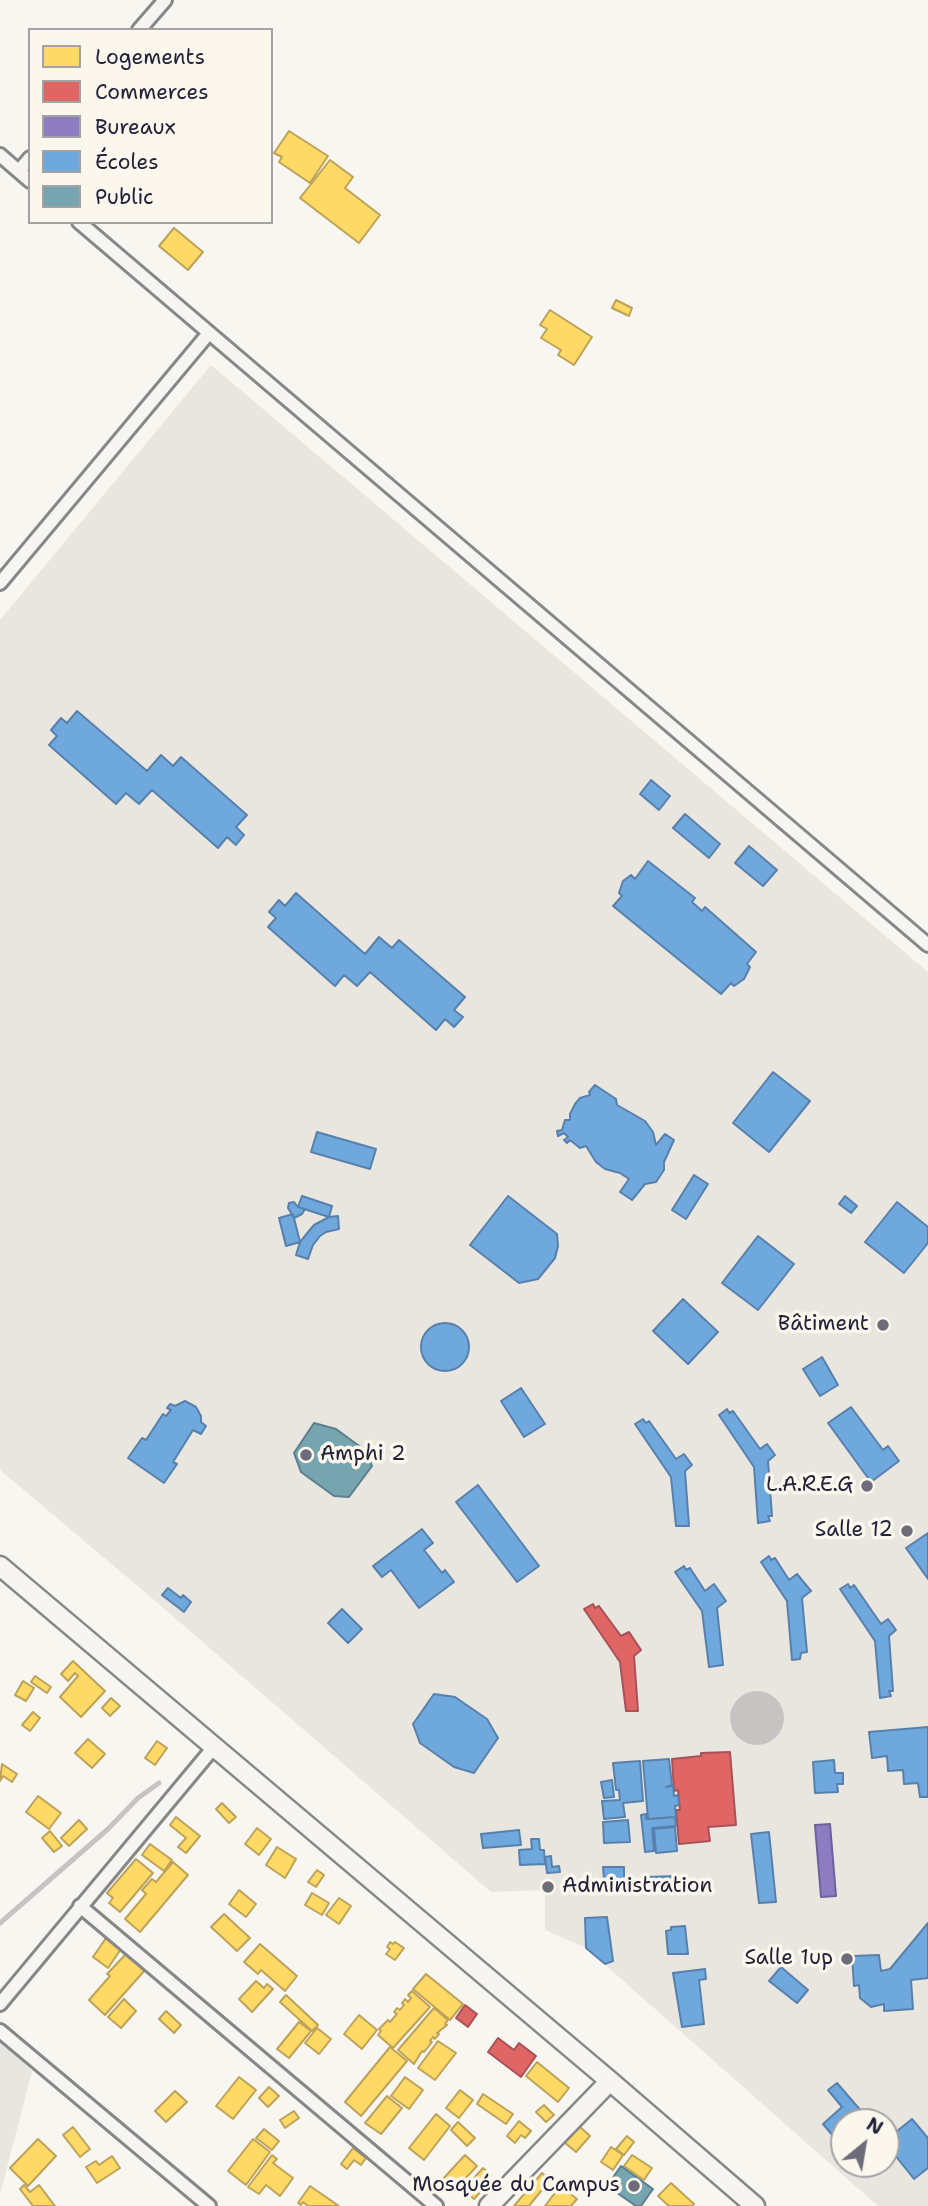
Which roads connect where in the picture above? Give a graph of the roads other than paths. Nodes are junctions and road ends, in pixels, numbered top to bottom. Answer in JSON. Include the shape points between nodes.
{"nodes":[{"id":1,"x":165,"y":0,"type":"edge"},
{"id":2,"x":141,"y":28,"type":"edge"},
{"id":3,"x":0,"y":155,"type":"edge"},
{"id":4,"x":28,"y":160,"type":"edge"},
{"id":5,"x":19,"y":171,"type":"junction"},
{"id":6,"x":28,"y":179,"type":"edge"},
{"id":7,"x":81,"y":224,"type":"edge"},
{"id":8,"x":209,"y":333,"type":"junction"},
{"id":9,"x":0,"y":583,"type":"edge"},
{"id":10,"x":928,"y":945,"type":"edge"},
{"id":11,"x":0,"y":1566,"type":"edge"},
{"id":12,"x":214,"y":1747,"type":"junction"},
{"id":13,"x":80,"y":1906,"type":"junction"},
{"id":14,"x":0,"y":2004,"type":"edge"},
{"id":15,"x":0,"y":2031,"type":"edge"},
{"id":16,"x":610,"y":2081,"type":"junction"},
{"id":17,"x":209,"y":2206,"type":"edge"},
{"id":18,"x":436,"y":2206,"type":"edge"},
{"id":19,"x":489,"y":2206,"type":"edge"},
{"id":20,"x":755,"y":2206,"type":"edge"}],
"edges":[{"from":1,"to":2,"type":"street"},
{"from":3,"to":5,"type":"street"},
{"from":4,"to":5,"type":"street"},
{"from":5,"to":6,"type":"street"},
{"from":7,"to":8,"type":"street"},
{"from":8,"to":9,"type":"street"},
{"from":8,"to":10,"type":"street"},
{"from":11,"to":12,"type":"street"},
{"from":12,"to":13,"type":"street"},
{"from":12,"to":16,"type":"street"},
{"from":13,"to":14,"type":"street"},
{"from":13,"to":18,"type":"street"},
{"from":15,"to":17,"type":"street"},
{"from":16,"to":19,"type":"street"},
{"from":16,"to":20,"type":"street"}]}
